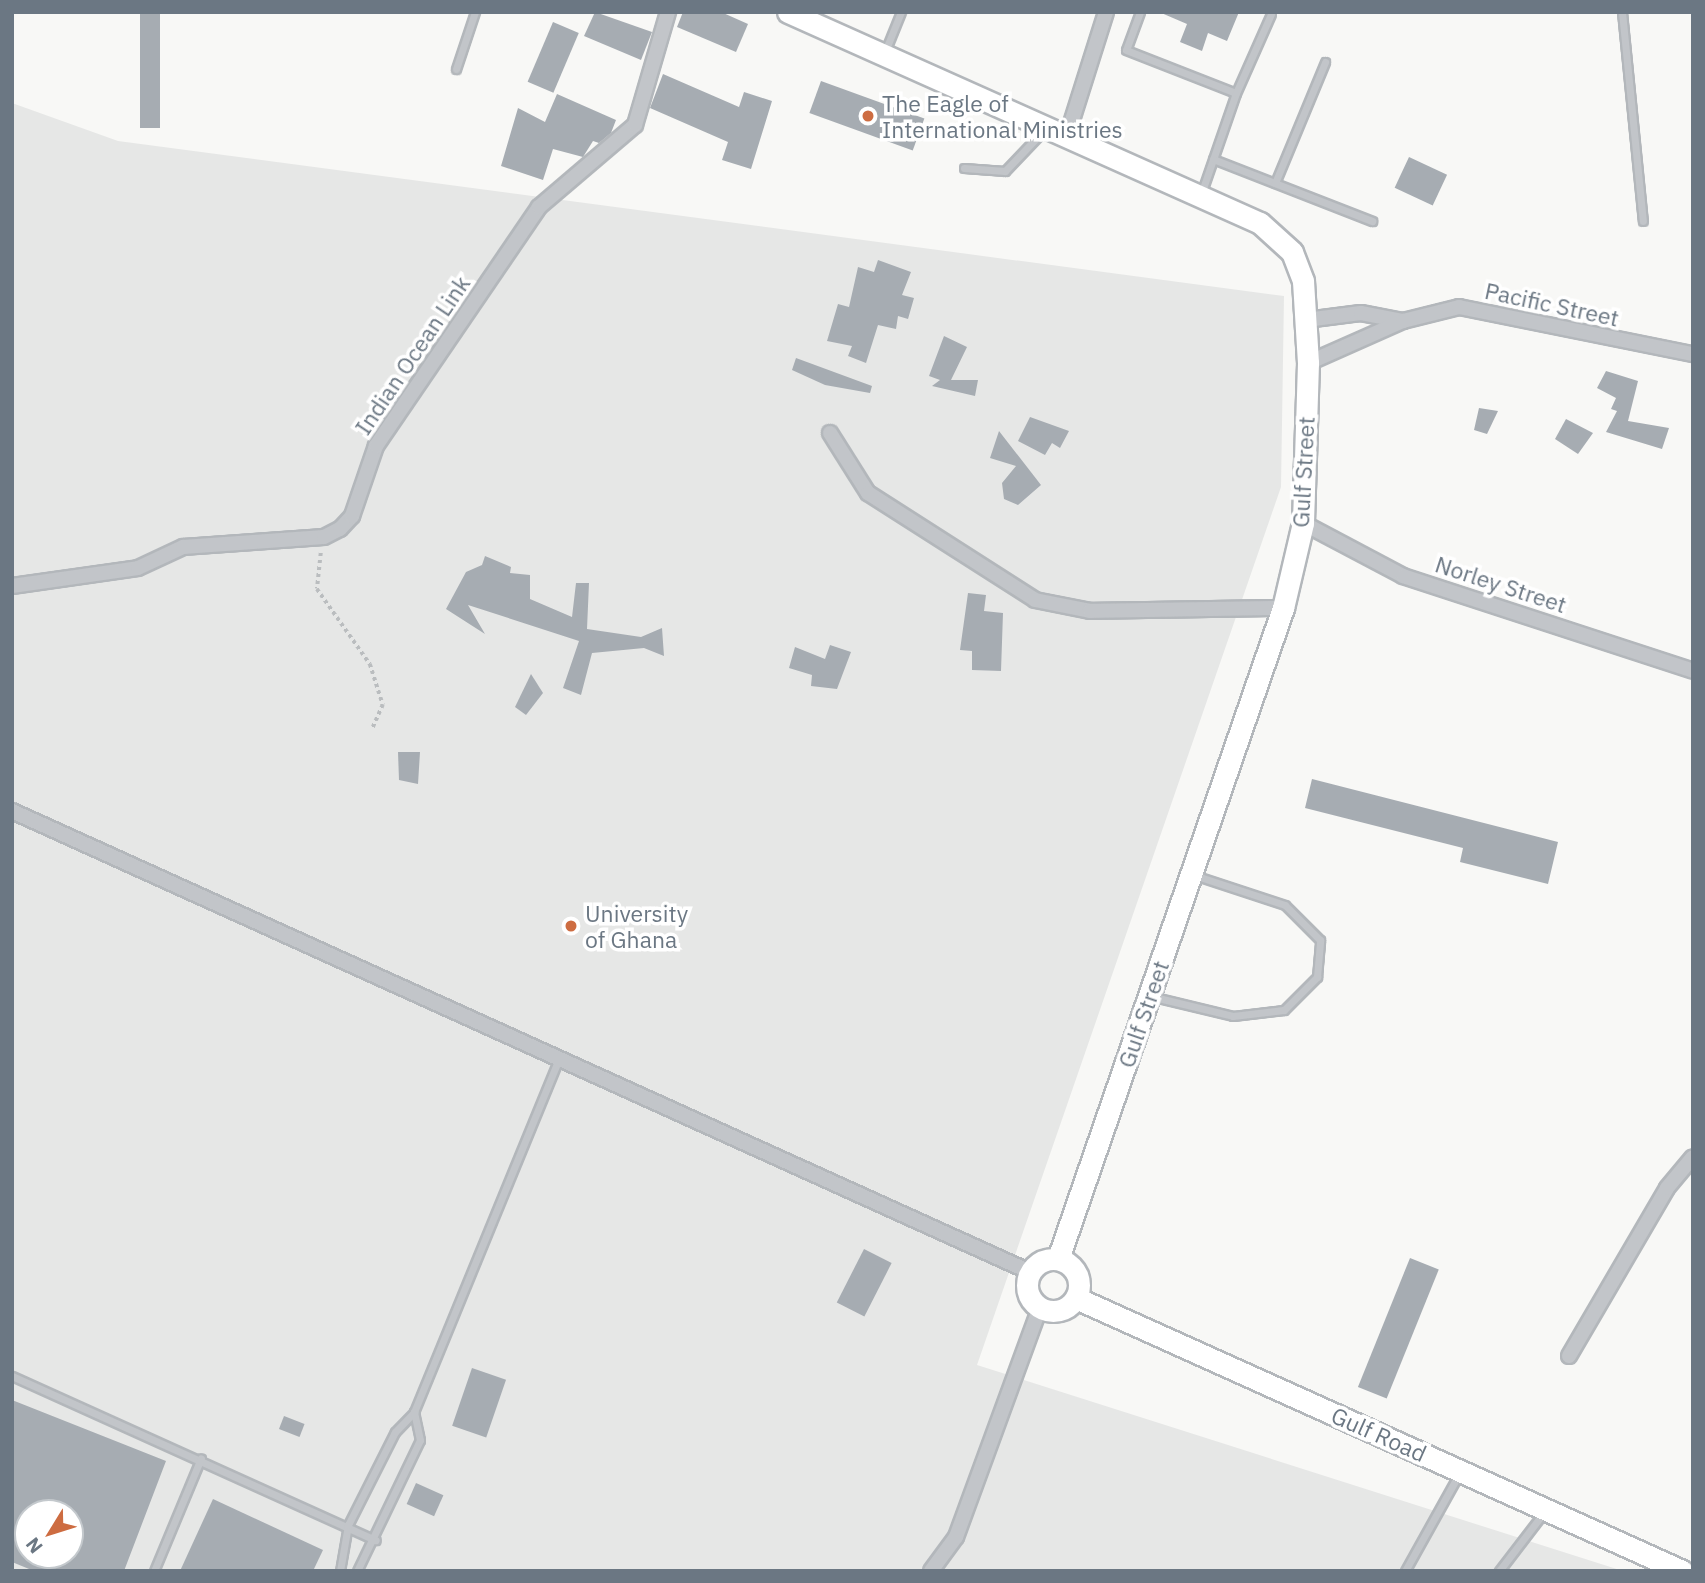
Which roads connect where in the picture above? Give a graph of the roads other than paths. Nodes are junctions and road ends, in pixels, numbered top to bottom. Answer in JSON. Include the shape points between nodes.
{"nodes":[{"id":1,"x":475,"y":12,"type":"edge"},
{"id":2,"x":668,"y":12,"type":"edge"},
{"id":3,"x":788,"y":12,"type":"edge"},
{"id":4,"x":901,"y":12,"type":"edge"},
{"id":5,"x":1106,"y":12,"type":"edge"},
{"id":6,"x":1140,"y":12,"type":"edge"},
{"id":7,"x":1622,"y":12,"type":"edge"},
{"id":8,"x":1271,"y":14,"type":"dead end"},
{"id":9,"x":884,"y":55,"type":"junction"},
{"id":10,"x":1325,"y":62,"type":"dead end"},
{"id":11,"x":456,"y":69,"type":"dead end"},
{"id":12,"x":1236,"y":93,"type":"junction"},
{"id":13,"x":1046,"y":127,"type":"junction"},
{"id":14,"x":1067,"y":136,"type":"junction"},
{"id":15,"x":1213,"y":159,"type":"junction"},
{"id":16,"x":964,"y":168,"type":"dead end"},
{"id":17,"x":1275,"y":183,"type":"junction"},
{"id":18,"x":1201,"y":195,"type":"junction"},
{"id":19,"x":1643,"y":220,"type":"dead end"},
{"id":20,"x":1372,"y":221,"type":"dead end"},
{"id":21,"x":1306,"y":320,"type":"junction"},
{"id":22,"x":1403,"y":321,"type":"junction"},
{"id":23,"x":1693,"y":354,"type":"edge"},
{"id":24,"x":1308,"y":363,"type":"junction"},
{"id":25,"x":830,"y":433,"type":"dead end"},
{"id":26,"x":1303,"y":523,"type":"junction"},
{"id":27,"x":12,"y":586,"type":"edge"},
{"id":28,"x":1283,"y":608,"type":"junction"},
{"id":29,"x":1693,"y":671,"type":"edge"},
{"id":30,"x":12,"y":811,"type":"edge"},
{"id":31,"x":1191,"y":874,"type":"junction"},
{"id":32,"x":1149,"y":996,"type":"junction"},
{"id":33,"x":559,"y":1059,"type":"junction"},
{"id":34,"x":1693,"y":1157,"type":"edge"},
{"id":35,"x":1058,"y":1259,"type":"junction"},
{"id":36,"x":1030,"y":1272,"type":"junction"},
{"id":37,"x":1076,"y":1298,"type":"junction"},
{"id":38,"x":1041,"y":1308,"type":"junction"},
{"id":39,"x":1569,"y":1356,"type":"dead end"},
{"id":40,"x":12,"y":1376,"type":"edge"},
{"id":41,"x":414,"y":1412,"type":"junction"},
{"id":42,"x":201,"y":1458,"type":"junction"},
{"id":43,"x":1460,"y":1471,"type":"junction"},
{"id":44,"x":1546,"y":1511,"type":"junction"},
{"id":45,"x":348,"y":1525,"type":"junction"},
{"id":46,"x":376,"y":1540,"type":"junction"},
{"id":47,"x":154,"y":1571,"type":"edge"},
{"id":48,"x":340,"y":1571,"type":"edge"},
{"id":49,"x":357,"y":1571,"type":"edge"},
{"id":50,"x":931,"y":1571,"type":"edge"},
{"id":51,"x":1405,"y":1571,"type":"edge"},
{"id":52,"x":1499,"y":1571,"type":"edge"},
{"id":53,"x":1682,"y":1571,"type":"edge"}],
"edges":[{"from":1,"to":11,"type":"lane"},
{"from":2,"to":27,"type":"street","name":"Indian Ocean Link","via":[[635,125],[539,206],[376,446],[352,516],[324,537],[183,547],[138,568]]},
{"from":3,"to":9,"type":"street","name":"Gulf Street"},
{"from":4,"to":9,"type":"lane"},
{"from":5,"to":14,"type":"street"},
{"from":6,"to":12,"type":"lane","via":[[1126,50]]},
{"from":7,"to":19,"type":"lane"},
{"from":8,"to":12,"type":"lane"},
{"from":9,"to":13,"type":"street","name":"Gulf Street"},
{"from":10,"to":17,"type":"lane"},
{"from":12,"to":15,"type":"lane"},
{"from":13,"to":14,"type":"street","name":"Gulf Street"},
{"from":13,"to":16,"type":"lane","via":[[1005,171]]},
{"from":14,"to":18,"type":"street","name":"Gulf Street"},
{"from":15,"to":17,"type":"lane"},
{"from":15,"to":18,"type":"lane"},
{"from":17,"to":20,"type":"lane"},
{"from":18,"to":21,"type":"street","name":"Gulf Street","via":[[1280,236],[1303,281]]},
{"from":21,"to":22,"type":"street","name":"Pacific Street","via":[[1361,313]]},
{"from":21,"to":24,"type":"street","name":"Gulf Street"},
{"from":22,"to":23,"type":"street","name":"Pacific Street","via":[[1459,307]]},
{"from":22,"to":24,"type":"street","name":"Pacific Street"},
{"from":24,"to":26,"type":"street","name":"Gulf Street"},
{"from":25,"to":28,"type":"street","via":[[867,493],[1035,600],[1090,611]]},
{"from":26,"to":28,"type":"street","name":"Gulf Street"},
{"from":26,"to":29,"type":"street","name":"Norley Street","via":[[1403,576]]},
{"from":28,"to":31,"type":"street","name":"Gulf Street"},
{"from":30,"to":33,"type":"street"},
{"from":31,"to":32,"type":"street","name":"Gulf Street"},
{"from":31,"to":32,"type":"lane","via":[[1285,905],[1320,940],[1317,977],[1284,1010],[1233,1016]]},
{"from":32,"to":35,"type":"street","name":"Gulf Street"},
{"from":33,"to":36,"type":"street"},
{"from":33,"to":41,"type":"lane"},
{"from":34,"to":39,"type":"street","via":[[1667,1188]]},
{"from":35,"to":36,"type":"street","via":[[1042,1261]]},
{"from":35,"to":37,"type":"street","via":[[1077,1274]]},
{"from":36,"to":38,"type":"street","via":[[1029,1296]]},
{"from":37,"to":38,"type":"street","via":[[1056,1311]]},
{"from":37,"to":43,"type":"street","name":"Gulf Road"},
{"from":38,"to":50,"type":"street","via":[[956,1537]]},
{"from":40,"to":42,"type":"lane"},
{"from":41,"to":45,"type":"lane","via":[[395,1432]]},
{"from":41,"to":46,"type":"lane","via":[[420,1440]]},
{"from":42,"to":45,"type":"lane"},
{"from":42,"to":47,"type":"lane"},
{"from":43,"to":44,"type":"street","name":"Gulf Road"},
{"from":43,"to":51,"type":"lane"},
{"from":44,"to":52,"type":"lane"},
{"from":44,"to":53,"type":"street","name":"Gulf Road"},
{"from":45,"to":46,"type":"lane"},
{"from":45,"to":48,"type":"lane"},
{"from":46,"to":49,"type":"lane"}]}
